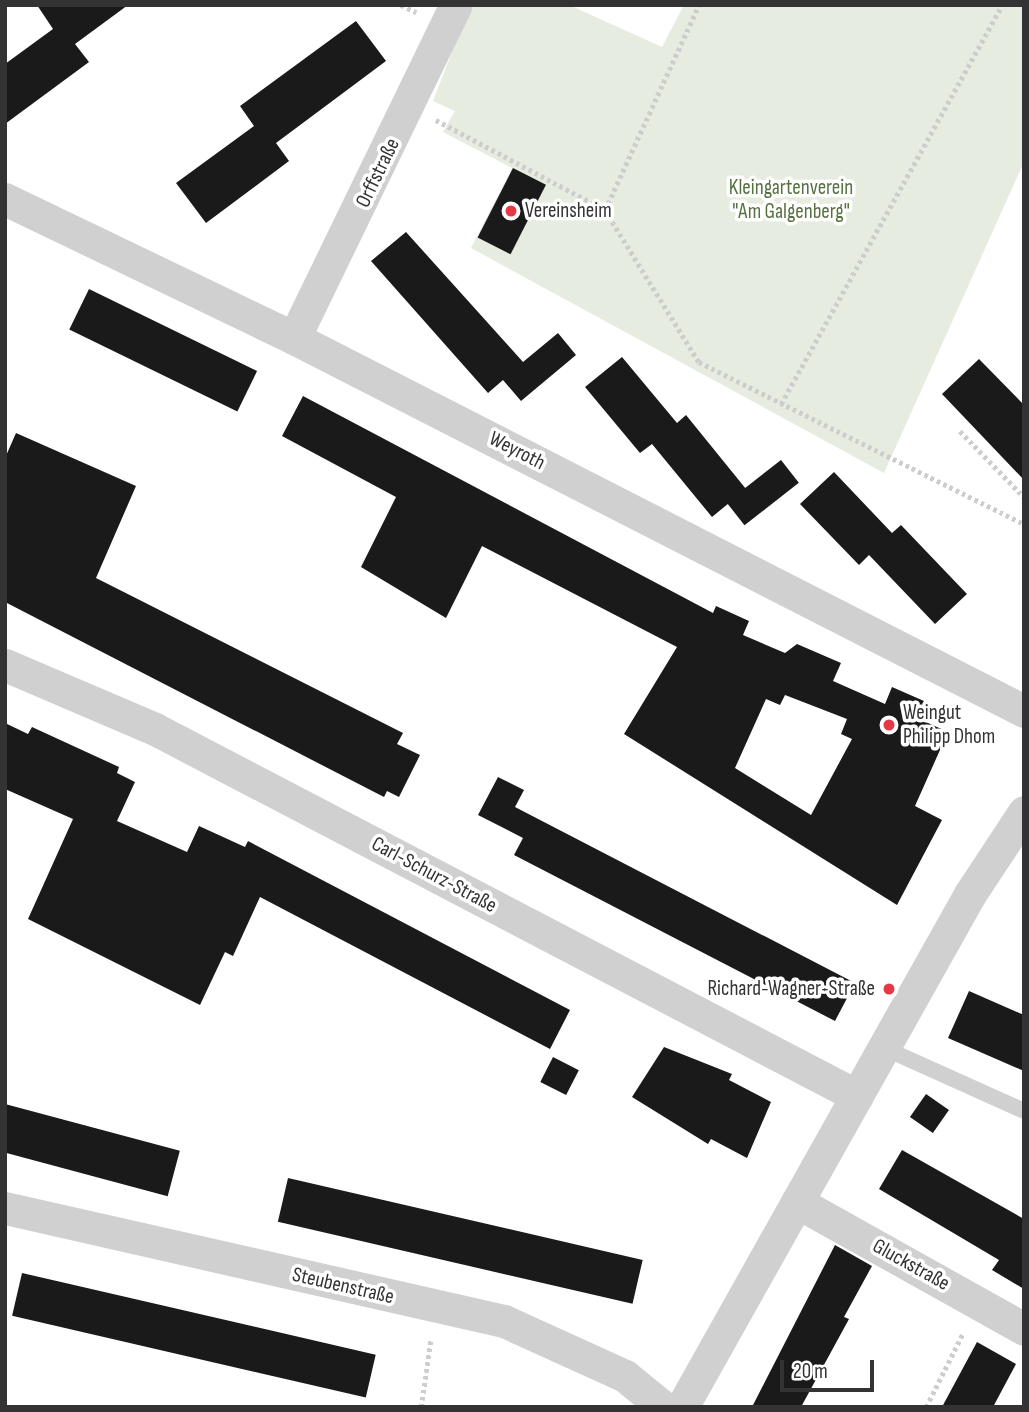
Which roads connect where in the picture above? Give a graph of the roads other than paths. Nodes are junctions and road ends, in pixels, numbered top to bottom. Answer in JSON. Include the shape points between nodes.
{"nodes":[{"id":1,"x":456,"y":5,"type":"edge"},
{"id":2,"x":5,"y":199,"type":"edge"},
{"id":3,"x":294,"y":338,"type":"junction"},
{"id":4,"x":5,"y":665,"type":"edge"},
{"id":5,"x":1024,"y":711,"type":"edge"},
{"id":6,"x":1024,"y":812,"type":"edge"},
{"id":7,"x":884,"y":1048,"type":"junction"},
{"id":8,"x":857,"y":1097,"type":"junction"},
{"id":9,"x":1024,"y":1111,"type":"edge"},
{"id":10,"x":797,"y":1202,"type":"junction"},
{"id":11,"x":5,"y":1208,"type":"edge"},
{"id":12,"x":1024,"y":1329,"type":"edge"},
{"id":13,"x":663,"y":1407,"type":"edge"},
{"id":14,"x":682,"y":1407,"type":"edge"}],
"edges":[{"from":1,"to":3,"type":"street","name":"Orffstraße","via":[[411,106]]},
{"from":2,"to":3,"type":"street","name":"Weyroth"},
{"from":3,"to":5,"type":"street","name":"Weyroth"},
{"from":4,"to":8,"type":"street","name":"Carl-Schurz-Straße","via":[[155,729]]},
{"from":6,"to":7,"type":"street","via":[[970,894]]},
{"from":7,"to":8,"type":"street"},
{"from":7,"to":9,"type":"lane"},
{"from":8,"to":10,"type":"street"},
{"from":10,"to":12,"type":"street","name":"Gluckstraße"},
{"from":10,"to":14,"type":"street"},
{"from":11,"to":13,"type":"street","name":"Steubenstraße","via":[[504,1321],[625,1376]]}]}
